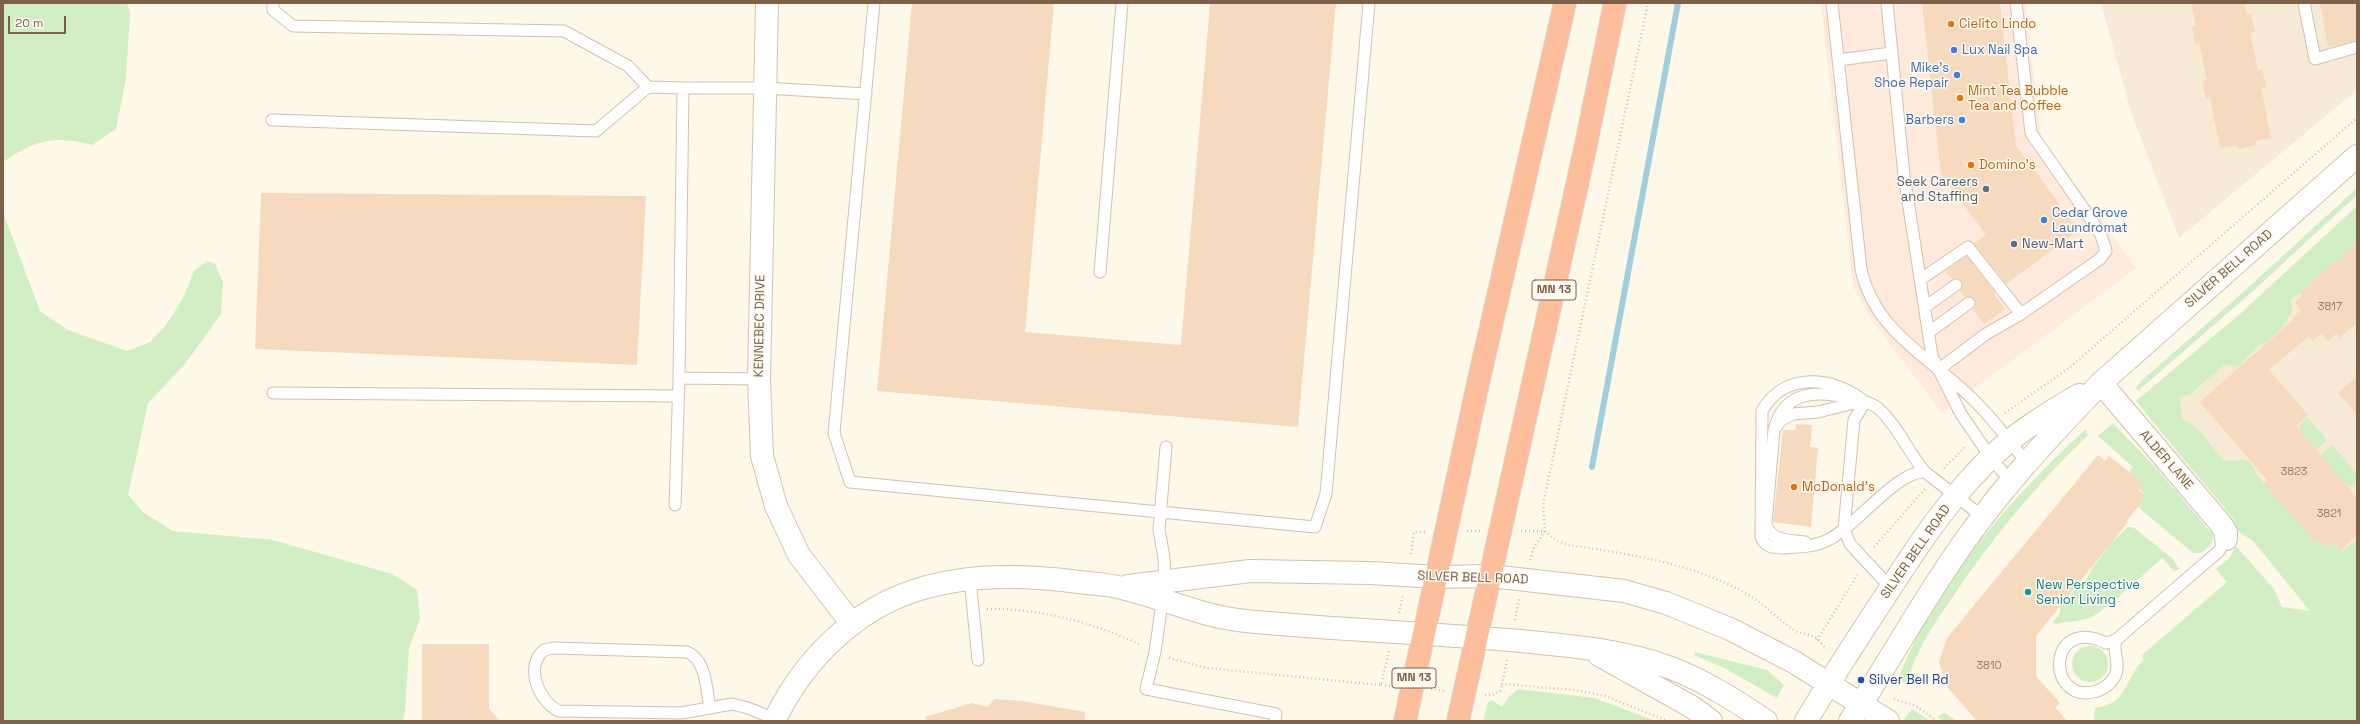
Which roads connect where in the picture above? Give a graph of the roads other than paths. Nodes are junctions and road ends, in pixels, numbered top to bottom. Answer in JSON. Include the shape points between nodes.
{"nodes":[{"id":1,"x":273,"y":3,"type":"edge"},
{"id":2,"x":767,"y":3,"type":"edge"},
{"id":3,"x":874,"y":3,"type":"edge"},
{"id":4,"x":1122,"y":3,"type":"edge"},
{"id":5,"x":1369,"y":3,"type":"edge"},
{"id":6,"x":1565,"y":3,"type":"edge"},
{"id":7,"x":1615,"y":3,"type":"edge"},
{"id":8,"x":1832,"y":3,"type":"edge"},
{"id":9,"x":1888,"y":3,"type":"edge"},
{"id":10,"x":2016,"y":3,"type":"edge"},
{"id":11,"x":2304,"y":3,"type":"edge"},
{"id":12,"x":2357,"y":47,"type":"edge"},
{"id":13,"x":1892,"y":53,"type":"junction"},
{"id":14,"x":1838,"y":60,"type":"junction"},
{"id":15,"x":648,"y":87,"type":"junction"},
{"id":16,"x":683,"y":88,"type":"junction"},
{"id":17,"x":765,"y":88,"type":"junction"},
{"id":18,"x":866,"y":94,"type":"junction"},
{"id":19,"x":272,"y":120,"type":"dead end"},
{"id":20,"x":2357,"y":156,"type":"edge"},
{"id":21,"x":1100,"y":272,"type":"dead end"},
{"id":22,"x":1920,"y":279,"type":"junction"},
{"id":23,"x":1956,"y":286,"type":"dead end"},
{"id":24,"x":1969,"y":303,"type":"dead end"},
{"id":25,"x":1925,"y":307,"type":"junction"},
{"id":26,"x":2021,"y":314,"type":"junction"},
{"id":27,"x":1928,"y":332,"type":"junction"},
{"id":28,"x":1938,"y":370,"type":"junction"},
{"id":29,"x":679,"y":378,"type":"junction"},
{"id":30,"x":759,"y":379,"type":"junction"},
{"id":31,"x":2101,"y":382,"type":"junction"},
{"id":32,"x":273,"y":393,"type":"dead end"},
{"id":33,"x":678,"y":396,"type":"junction"},
{"id":34,"x":1865,"y":402,"type":"junction"},
{"id":35,"x":1774,"y":430,"type":"junction"},
{"id":36,"x":2010,"y":441,"type":"junction"},
{"id":37,"x":1166,"y":447,"type":"dead end"},
{"id":38,"x":1991,"y":458,"type":"junction"},
{"id":39,"x":2028,"y":463,"type":"junction"},
{"id":40,"x":1925,"y":472,"type":"junction"},
{"id":41,"x":2011,"y":482,"type":"junction"},
{"id":42,"x":1956,"y":496,"type":"junction"},
{"id":43,"x":675,"y":505,"type":"dead end"},
{"id":44,"x":1161,"y":513,"type":"junction"},
{"id":45,"x":1983,"y":517,"type":"junction"},
{"id":46,"x":1844,"y":529,"type":"junction"},
{"id":47,"x":2226,"y":539,"type":"joint"},
{"id":48,"x":1491,"y":576,"type":"junction"},
{"id":49,"x":970,"y":578,"type":"junction"},
{"id":50,"x":1437,"y":578,"type":"junction"},
{"id":51,"x":1890,"y":587,"type":"junction"},
{"id":52,"x":1164,"y":591,"type":"junction"},
{"id":53,"x":852,"y":624,"type":"junction"},
{"id":54,"x":1423,"y":634,"type":"junction"},
{"id":55,"x":1477,"y":637,"type":"junction"},
{"id":56,"x":2116,"y":640,"type":"junction"},
{"id":57,"x":1586,"y":648,"type":"junction"},
{"id":58,"x":978,"y":660,"type":"dead end"},
{"id":59,"x":1828,"y":684,"type":"junction"},
{"id":60,"x":710,"y":708,"type":"junction"},
{"id":61,"x":1856,"y":713,"type":"edge"},
{"id":62,"x":775,"y":720,"type":"edge"},
{"id":63,"x":1275,"y":721,"type":"edge"},
{"id":64,"x":1405,"y":721,"type":"edge"},
{"id":65,"x":1458,"y":721,"type":"edge"},
{"id":66,"x":1711,"y":721,"type":"edge"},
{"id":67,"x":1766,"y":721,"type":"edge"},
{"id":68,"x":1806,"y":721,"type":"edge"},
{"id":69,"x":1888,"y":721,"type":"edge"}],
"edges":[{"from":1,"to":15,"type":"lane","via":[[273,10],[293,26],[564,31],[628,66]]},
{"from":2,"to":17,"type":"street","name":"KENNEBEC DRIVE"},
{"from":3,"to":18,"type":"lane"},
{"from":4,"to":21,"type":"lane"},
{"from":5,"to":44,"type":"lane","via":[[1326,494],[1315,527]]},
{"from":6,"to":50,"type":"highway","number":"MN 13","via":[[1479,379]]},
{"from":7,"to":48,"type":"highway","number":"MN 13","via":[[1584,156]]},
{"from":8,"to":14,"type":"lane"},
{"from":9,"to":13,"type":"lane"},
{"from":10,"to":26,"type":"lane","via":[[2031,133],[2101,235],[2106,251],[2100,259]]},
{"from":11,"to":12,"type":"lane","via":[[2315,59]]},
{"from":13,"to":14,"type":"lane"},
{"from":13,"to":22,"type":"lane","via":[[1904,175]]},
{"from":14,"to":28,"type":"lane","via":[[1863,280],[1875,304],[1905,344]]},
{"from":15,"to":16,"type":"lane"},
{"from":15,"to":19,"type":"lane","via":[[596,132]]},
{"from":16,"to":17,"type":"lane"},
{"from":16,"to":29,"type":"lane"},
{"from":17,"to":18,"type":"lane"},
{"from":17,"to":30,"type":"street","name":"KENNEBEC DRIVE"},
{"from":18,"to":44,"type":"lane","via":[[834,433],[850,482]]},
{"from":20,"to":31,"type":"street","name":"SILVER BELL ROAD"},
{"from":22,"to":25,"type":"lane"},
{"from":22,"to":26,"type":"lane","via":[[1968,247],[1994,286]]},
{"from":23,"to":25,"type":"lane"},
{"from":24,"to":27,"type":"lane"},
{"from":25,"to":27,"type":"lane"},
{"from":26,"to":28,"type":"lane","via":[[1986,334]]},
{"from":27,"to":28,"type":"lane","via":[[1932,356]]},
{"from":28,"to":36,"type":"lane","via":[[1963,390]]},
{"from":28,"to":38,"type":"lane","via":[[1961,414]]},
{"from":29,"to":30,"type":"lane"},
{"from":29,"to":33,"type":"lane"},
{"from":30,"to":53,"type":"street","name":"KENNEBEC DRIVE","via":[[762,456],[776,506],[799,555]]},
{"from":31,"to":36,"type":"street","name":"SILVER BELL ROAD","via":[[2045,415]]},
{"from":31,"to":39,"type":"street","name":"SILVER BELL ROAD"},
{"from":31,"to":47,"type":"street","name":"ALDER LANE","via":[[2220,523],[2226,532]]},
{"from":32,"to":33,"type":"lane"},
{"from":33,"to":43,"type":"lane"},
{"from":34,"to":35,"type":"lane","via":[[1818,412],[1793,414],[1781,420]]},
{"from":34,"to":35,"type":"lane","via":[[1827,394],[1808,394],[1780,412]]},
{"from":34,"to":40,"type":"lane","via":[[1879,410]]},
{"from":34,"to":46,"type":"lane","via":[[1854,420]]},
{"from":34,"to":46,"type":"lane","via":[[1846,389],[1809,380],[1800,382],[1772,399],[1762,411],[1759,531],[1763,542],[1772,547],[1810,546],[1828,541]]},
{"from":35,"to":46,"type":"lane","via":[[1766,523],[1769,534],[1804,542],[1826,539]]},
{"from":36,"to":38,"type":"street","name":"SILVER BELL ROAD"},
{"from":36,"to":39,"type":"lane"},
{"from":37,"to":44,"type":"lane"},
{"from":38,"to":41,"type":"lane"},
{"from":38,"to":42,"type":"street","name":"SILVER BELL ROAD"},
{"from":39,"to":41,"type":"street","name":"SILVER BELL ROAD"},
{"from":40,"to":42,"type":"lane"},
{"from":40,"to":46,"type":"lane","via":[[1914,473],[1900,481]]},
{"from":41,"to":45,"type":"street","name":"SILVER BELL ROAD"},
{"from":42,"to":45,"type":"lane"},
{"from":42,"to":51,"type":"street","name":"SILVER BELL ROAD","via":[[1933,524]]},
{"from":44,"to":52,"type":"lane","via":[[1159,529],[1164,558]]},
{"from":45,"to":61,"type":"street","name":"SILVER BELL ROAD","via":[[1949,563]]},
{"from":46,"to":51,"type":"lane","via":[[1850,544]]},
{"from":47,"to":56,"type":"lane","via":[[2220,551]]},
{"from":48,"to":50,"type":"street","name":"SILVER BELL ROAD"},
{"from":48,"to":55,"type":"highway","number":"MN 13"},
{"from":48,"to":59,"type":"street","name":"SILVER BELL ROAD","via":[[1624,591],[1666,603],[1730,629],[1794,662]]},
{"from":49,"to":52,"type":"street","name":"SILVER BELL ROAD","via":[[1031,577]]},
{"from":49,"to":53,"type":"street","name":"SILVER BELL ROAD","via":[[906,594],[880,605]]},
{"from":49,"to":58,"type":"lane"},
{"from":50,"to":52,"type":"street","name":"SILVER BELL ROAD","via":[[1370,573],[1250,571]]},
{"from":50,"to":54,"type":"highway","number":"MN 13"},
{"from":51,"to":59,"type":"street","name":"SILVER BELL ROAD"},
{"from":52,"to":54,"type":"street","name":"SILVER BELL ROAD","via":[[1196,611],[1242,621]]},
{"from":52,"to":63,"type":"lane","via":[[1155,652],[1146,689],[1276,714]]},
{"from":53,"to":62,"type":"street","name":"SILVER BELL ROAD","via":[[809,667],[787,697]]},
{"from":54,"to":55,"type":"street","name":"SILVER BELL ROAD"},
{"from":54,"to":64,"type":"highway","number":"MN 13"},
{"from":55,"to":57,"type":"street","name":"SILVER BELL ROAD"},
{"from":55,"to":65,"type":"highway","number":"MN 13"},
{"from":56,"to":56,"type":"lane","via":[[2106,643],[2089,637],[2070,642],[2059,658],[2059,669],[2066,682],[2074,689],[2087,693],[2108,685],[2114,678],[2117,667],[2114,647]]},
{"from":57,"to":66,"type":"street","via":[[1692,707]]},
{"from":57,"to":67,"type":"street","name":"SILVER BELL ROAD","via":[[1630,656],[1670,668],[1710,685]]},
{"from":59,"to":61,"type":"street","name":"SILVER BELL ROAD"},
{"from":59,"to":68,"type":"street","name":"SILVER BELL ROAD"},
{"from":60,"to":60,"type":"lane","via":[[701,663],[687,652],[554,648],[544,650],[536,660],[537,688],[548,704],[559,712],[681,713]]},
{"from":60,"to":62,"type":"lane","via":[[726,704],[738,705]]},
{"from":61,"to":69,"type":"street"}]}
